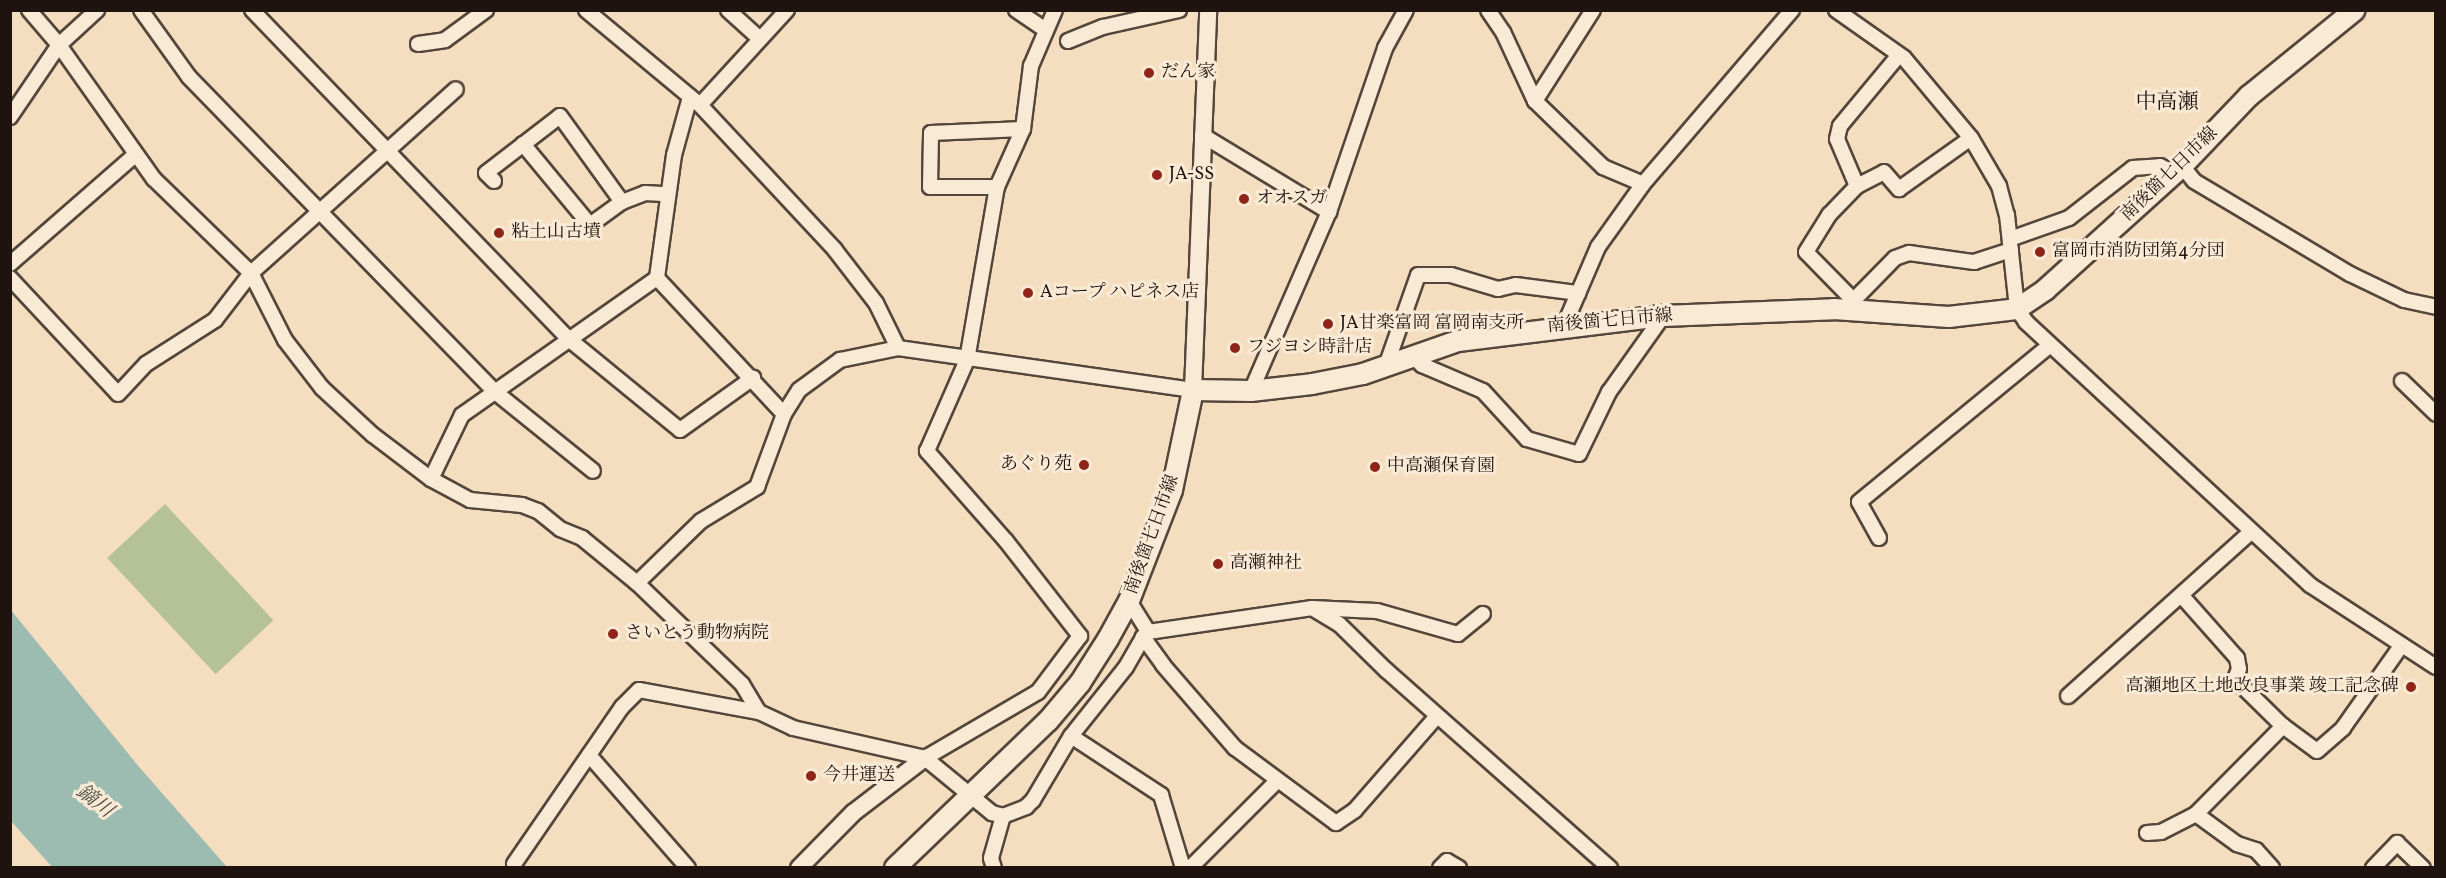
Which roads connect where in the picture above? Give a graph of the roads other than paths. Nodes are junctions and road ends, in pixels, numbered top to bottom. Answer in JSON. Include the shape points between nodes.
{"nodes":[{"id":1,"x":29,"y":10,"type":"edge"},
{"id":2,"x":97,"y":10,"type":"edge"},
{"id":3,"x":141,"y":10,"type":"edge"},
{"id":4,"x":252,"y":10,"type":"edge"},
{"id":5,"x":486,"y":10,"type":"edge"},
{"id":6,"x":586,"y":10,"type":"edge"},
{"id":7,"x":728,"y":10,"type":"edge"},
{"id":8,"x":787,"y":10,"type":"edge"},
{"id":9,"x":1016,"y":10,"type":"edge"},
{"id":10,"x":1055,"y":10,"type":"edge"},
{"id":11,"x":1179,"y":10,"type":"edge"},
{"id":12,"x":1208,"y":10,"type":"edge"},
{"id":13,"x":1406,"y":10,"type":"edge"},
{"id":14,"x":1488,"y":10,"type":"edge"},
{"id":15,"x":1593,"y":10,"type":"edge"},
{"id":16,"x":1792,"y":10,"type":"edge"},
{"id":17,"x":1836,"y":10,"type":"edge"},
{"id":18,"x":2355,"y":10,"type":"edge"},
{"id":19,"x":1046,"y":30,"type":"junction"},
{"id":20,"x":760,"y":39,"type":"junction"},
{"id":21,"x":1068,"y":41,"type":"dead end"},
{"id":22,"x":418,"y":44,"type":"dead end"},
{"id":23,"x":59,"y":45,"type":"junction"},
{"id":24,"x":1899,"y":55,"type":"junction"},
{"id":25,"x":456,"y":89,"type":"dead end"},
{"id":26,"x":695,"y":101,"type":"junction"},
{"id":27,"x":1535,"y":101,"type":"junction"},
{"id":28,"x":10,"y":117,"type":"edge"},
{"id":29,"x":1023,"y":129,"type":"junction"},
{"id":30,"x":1202,"y":135,"type":"junction"},
{"id":31,"x":1971,"y":138,"type":"junction"},
{"id":32,"x":523,"y":144,"type":"junction"},
{"id":33,"x":388,"y":148,"type":"junction"},
{"id":34,"x":135,"y":154,"type":"junction"},
{"id":35,"x":2178,"y":170,"type":"junction"},
{"id":36,"x":494,"y":181,"type":"dead end"},
{"id":37,"x":1643,"y":183,"type":"junction"},
{"id":38,"x":1857,"y":186,"type":"junction"},
{"id":39,"x":997,"y":187,"type":"junction"},
{"id":40,"x":667,"y":194,"type":"junction"},
{"id":41,"x":622,"y":202,"type":"junction"},
{"id":42,"x":1329,"y":212,"type":"junction"},
{"id":43,"x":319,"y":213,"type":"junction"},
{"id":44,"x":2011,"y":244,"type":"junction"},
{"id":45,"x":10,"y":264,"type":"edge"},
{"id":46,"x":251,"y":273,"type":"junction"},
{"id":47,"x":10,"y":278,"type":"edge"},
{"id":48,"x":657,"y":278,"type":"junction"},
{"id":49,"x":1578,"y":294,"type":"junction"},
{"id":50,"x":1849,"y":305,"type":"junction"},
{"id":51,"x":2436,"y":307,"type":"edge"},
{"id":52,"x":2017,"y":309,"type":"junction"},
{"id":53,"x":1663,"y":316,"type":"junction"},
{"id":54,"x":1564,"y":326,"type":"junction"},
{"id":55,"x":570,"y":340,"type":"junction"},
{"id":56,"x":2050,"y":345,"type":"junction"},
{"id":57,"x":898,"y":348,"type":"junction"},
{"id":58,"x":1413,"y":356,"type":"junction"},
{"id":59,"x":967,"y":360,"type":"junction"},
{"id":60,"x":1386,"y":366,"type":"junction"},
{"id":61,"x":753,"y":378,"type":"junction"},
{"id":62,"x":2402,"y":381,"type":"dead end"},
{"id":63,"x":1193,"y":390,"type":"junction"},
{"id":64,"x":1251,"y":391,"type":"junction"},
{"id":65,"x":494,"y":392,"type":"junction"},
{"id":66,"x":784,"y":414,"type":"junction"},
{"id":67,"x":2436,"y":414,"type":"edge"},
{"id":68,"x":593,"y":471,"type":"dead end"},
{"id":69,"x":430,"y":479,"type":"junction"},
{"id":70,"x":2251,"y":532,"type":"junction"},
{"id":71,"x":1879,"y":538,"type":"dead end"},
{"id":72,"x":637,"y":583,"type":"junction"},
{"id":73,"x":2181,"y":595,"type":"junction"},
{"id":74,"x":1129,"y":601,"type":"junction"},
{"id":75,"x":1312,"y":608,"type":"junction"},
{"id":76,"x":1483,"y":614,"type":"dead end"},
{"id":77,"x":1146,"y":635,"type":"junction"},
{"id":78,"x":2401,"y":646,"type":"junction"},
{"id":79,"x":2436,"y":667,"type":"edge"},
{"id":80,"x":2068,"y":696,"type":"dead end"},
{"id":81,"x":759,"y":712,"type":"junction"},
{"id":82,"x":1437,"y":716,"type":"junction"},
{"id":83,"x":2283,"y":726,"type":"junction"},
{"id":84,"x":1071,"y":736,"type":"junction"},
{"id":85,"x":589,"y":755,"type":"junction"},
{"id":86,"x":925,"y":758,"type":"junction"},
{"id":87,"x":1278,"y":780,"type":"junction"},
{"id":88,"x":970,"y":795,"type":"junction"},
{"id":89,"x":2196,"y":814,"type":"junction"},
{"id":90,"x":1003,"y":816,"type":"junction"},
{"id":91,"x":2147,"y":833,"type":"dead end"},
{"id":92,"x":513,"y":864,"type":"dead end"},
{"id":93,"x":688,"y":867,"type":"edge"},
{"id":94,"x":799,"y":867,"type":"edge"},
{"id":95,"x":895,"y":867,"type":"edge"},
{"id":96,"x":994,"y":867,"type":"edge"},
{"id":97,"x":1183,"y":867,"type":"edge"},
{"id":98,"x":1190,"y":867,"type":"edge"},
{"id":99,"x":1440,"y":867,"type":"edge"},
{"id":100,"x":1459,"y":867,"type":"edge"},
{"id":101,"x":1610,"y":867,"type":"edge"},
{"id":102,"x":2272,"y":867,"type":"edge"},
{"id":103,"x":2373,"y":867,"type":"edge"},
{"id":104,"x":2422,"y":867,"type":"edge"}],
"edges":[{"from":1,"to":23,"type":"street"},
{"from":2,"to":23,"type":"street"},
{"from":3,"to":43,"type":"street","via":[[189,77]]},
{"from":4,"to":33,"type":"street"},
{"from":5,"to":22,"type":"street","via":[[445,40]]},
{"from":6,"to":26,"type":"street"},
{"from":7,"to":20,"type":"street"},
{"from":8,"to":20,"type":"street"},
{"from":9,"to":19,"type":"street"},
{"from":10,"to":19,"type":"street"},
{"from":11,"to":21,"type":"street","via":[[1102,27]]},
{"from":12,"to":30,"type":"street"},
{"from":13,"to":42,"type":"street","via":[[1385,48]]},
{"from":14,"to":27,"type":"street","via":[[1503,32]]},
{"from":15,"to":27,"type":"street"},
{"from":16,"to":37,"type":"street"},
{"from":17,"to":24,"type":"street"},
{"from":18,"to":35,"type":"main road","name":"南後箇七日市線","via":[[2249,96]]},
{"from":19,"to":29,"type":"street","via":[[1031,66]]},
{"from":20,"to":26,"type":"street"},
{"from":23,"to":28,"type":"street"},
{"from":23,"to":34,"type":"street"},
{"from":24,"to":31,"type":"street","via":[[1942,99]]},
{"from":24,"to":38,"type":"street","via":[[1840,126],[1837,140]]},
{"from":25,"to":33,"type":"street"},
{"from":26,"to":40,"type":"street"},
{"from":26,"to":57,"type":"street","via":[[835,250],[876,303]]},
{"from":27,"to":37,"type":"street","via":[[1602,167]]},
{"from":29,"to":39,"type":"street"},
{"from":29,"to":39,"type":"street","via":[[931,133],[930,187]]},
{"from":30,"to":42,"type":"street"},
{"from":30,"to":63,"type":"street"},
{"from":31,"to":38,"type":"street","via":[[1899,189],[1884,172]]},
{"from":31,"to":44,"type":"street","via":[[1999,186]]},
{"from":32,"to":36,"type":"street","via":[[486,173]]},
{"from":32,"to":41,"type":"street","via":[[590,225]]},
{"from":32,"to":41,"type":"street","via":[[560,116]]},
{"from":33,"to":43,"type":"street"},
{"from":33,"to":55,"type":"street"},
{"from":34,"to":45,"type":"street"},
{"from":34,"to":46,"type":"street","via":[[154,179]]},
{"from":35,"to":44,"type":"street","via":[[2160,166],[2133,168],[2069,218]]},
{"from":35,"to":51,"type":"street","via":[[2350,274],[2404,300]]},
{"from":35,"to":52,"type":"main road","name":"南後箇七日市線","via":[[2045,290]]},
{"from":37,"to":49,"type":"street","via":[[1598,247]]},
{"from":38,"to":50,"type":"street","via":[[1829,215],[1806,252]]},
{"from":39,"to":59,"type":"street"},
{"from":40,"to":41,"type":"street","via":[[645,193]]},
{"from":40,"to":48,"type":"street"},
{"from":42,"to":64,"type":"street"},
{"from":43,"to":46,"type":"street"},
{"from":43,"to":65,"type":"street"},
{"from":44,"to":50,"type":"street","via":[[1974,262],[1909,253],[1895,258]]},
{"from":44,"to":52,"type":"street"},
{"from":46,"to":47,"type":"street","via":[[215,320],[146,364],[118,394]]},
{"from":46,"to":69,"type":"street","via":[[303,366],[373,435]]},
{"from":48,"to":55,"type":"street"},
{"from":48,"to":61,"type":"street"},
{"from":49,"to":54,"type":"street"},
{"from":49,"to":60,"type":"street","via":[[1516,285],[1498,289],[1450,275],[1418,275]]},
{"from":50,"to":52,"type":"main road","name":"南後箇七日市線","via":[[1949,317]]},
{"from":50,"to":53,"type":"main road","name":"南後箇七日市線"},
{"from":52,"to":56,"type":"street"},
{"from":53,"to":54,"type":"main road","name":"南後箇七日市線"},
{"from":53,"to":58,"type":"street","via":[[1609,392],[1579,454],[1527,439],[1483,392],[1422,365]]},
{"from":54,"to":58,"type":"main road","name":"南後箇七日市線","via":[[1458,341]]},
{"from":55,"to":61,"type":"street","via":[[681,430]]},
{"from":55,"to":65,"type":"street"},
{"from":56,"to":70,"type":"street"},
{"from":56,"to":71,"type":"street","via":[[1859,502]]},
{"from":57,"to":59,"type":"street"},
{"from":57,"to":66,"type":"street","via":[[840,360],[799,390]]},
{"from":58,"to":60,"type":"main road","name":"南後箇七日市線"},
{"from":59,"to":63,"type":"street"},
{"from":59,"to":86,"type":"street","via":[[927,451],[1006,541],[1080,636],[1038,692]]},
{"from":60,"to":64,"type":"main road","name":"南後箇七日市線","via":[[1312,384]]},
{"from":61,"to":66,"type":"street"},
{"from":62,"to":67,"type":"street"},
{"from":63,"to":64,"type":"main road","name":"南後箇七日市線"},
{"from":63,"to":74,"type":"main road","name":"南後箇七日市線","via":[[1172,490]]},
{"from":65,"to":68,"type":"street"},
{"from":65,"to":69,"type":"street","via":[[462,415]]},
{"from":66,"to":72,"type":"street","via":[[757,487],[701,521]]},
{"from":69,"to":72,"type":"street","via":[[470,500],[522,505],[538,511],[560,529],[582,538]]},
{"from":70,"to":73,"type":"street"},
{"from":70,"to":78,"type":"street","via":[[2310,585]]},
{"from":72,"to":81,"type":"street","via":[[742,684]]},
{"from":73,"to":80,"type":"street"},
{"from":73,"to":83,"type":"street","via":[[2237,658],[2239,669],[2235,679]]},
{"from":74,"to":77,"type":"street"},
{"from":74,"to":88,"type":"main road","name":"南後箇七日市線","via":[[1080,682],[1048,720]]},
{"from":75,"to":76,"type":"street","via":[[1377,611],[1458,634]]},
{"from":75,"to":77,"type":"street"},
{"from":75,"to":82,"type":"street","via":[[1339,624]]},
{"from":77,"to":84,"type":"street","via":[[1126,667]]},
{"from":77,"to":87,"type":"street","via":[[1235,748]]},
{"from":78,"to":79,"type":"street"},
{"from":78,"to":83,"type":"street","via":[[2343,728],[2317,751]]},
{"from":81,"to":85,"type":"street","via":[[639,690],[622,707]]},
{"from":81,"to":86,"type":"street","via":[[794,728]]},
{"from":82,"to":87,"type":"street","via":[[1355,810],[1336,823]]},
{"from":82,"to":101,"type":"street"},
{"from":83,"to":89,"type":"street"},
{"from":84,"to":90,"type":"street","via":[[1033,800]]},
{"from":84,"to":97,"type":"street","via":[[1161,795]]},
{"from":85,"to":92,"type":"street"},
{"from":85,"to":93,"type":"street"},
{"from":86,"to":88,"type":"street"},
{"from":86,"to":94,"type":"street","via":[[853,813]]},
{"from":87,"to":98,"type":"street"},
{"from":88,"to":90,"type":"street","via":[[992,813]]},
{"from":88,"to":95,"type":"main road","name":"南後箇七日市線"},
{"from":89,"to":91,"type":"street","via":[[2161,832]]},
{"from":89,"to":102,"type":"street","via":[[2237,844],[2256,850]]},
{"from":90,"to":96,"type":"street","via":[[991,858]]},
{"from":99,"to":100,"type":"street","via":[[1447,861]]},
{"from":103,"to":104,"type":"street","via":[[2397,843]]}]}
